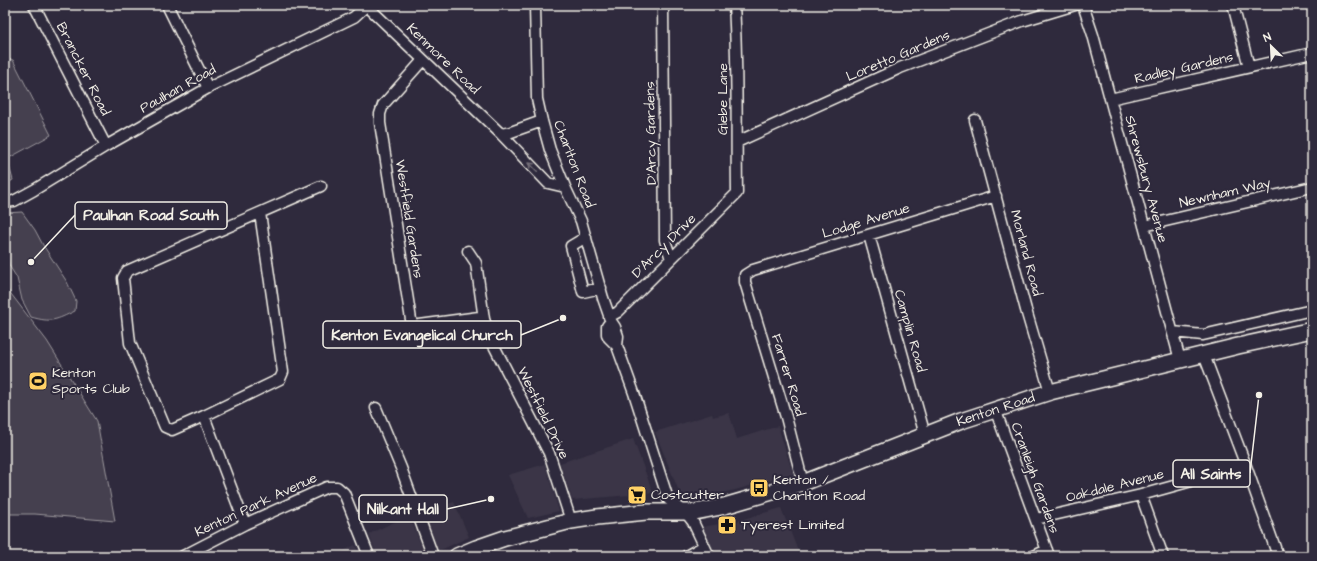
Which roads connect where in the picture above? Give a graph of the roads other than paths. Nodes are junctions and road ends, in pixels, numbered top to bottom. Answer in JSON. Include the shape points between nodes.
{"nodes":[{"id":1,"x":34,"y":5,"type":"edge"},
{"id":2,"x":167,"y":5,"type":"edge"},
{"id":3,"x":367,"y":5,"type":"edge"},
{"id":4,"x":535,"y":5,"type":"edge"},
{"id":5,"x":663,"y":5,"type":"edge"},
{"id":6,"x":734,"y":5,"type":"edge"},
{"id":7,"x":1075,"y":5,"type":"edge"},
{"id":8,"x":1083,"y":5,"type":"edge"},
{"id":9,"x":1234,"y":5,"type":"edge"},
{"id":10,"x":1312,"y":53,"type":"edge"},
{"id":11,"x":423,"y":60,"type":"junction"},
{"id":12,"x":1249,"y":68,"type":"junction"},
{"id":13,"x":208,"y":88,"type":"junction"},
{"id":14,"x":1110,"y":100,"type":"junction"},
{"id":15,"x":975,"y":120,"type":"dead end"},
{"id":16,"x":542,"y":121,"type":"junction"},
{"id":17,"x":501,"y":134,"type":"junction"},
{"id":18,"x":737,"y":142,"type":"junction"},
{"id":19,"x":106,"y":146,"type":"junction"},
{"id":20,"x":321,"y":186,"type":"dead end"},
{"id":21,"x":565,"y":187,"type":"junction"},
{"id":22,"x":1312,"y":187,"type":"edge"},
{"id":23,"x":737,"y":193,"type":"joint"},
{"id":24,"x":996,"y":196,"type":"junction"},
{"id":25,"x":5,"y":202,"type":"edge"},
{"id":26,"x":260,"y":213,"type":"junction"},
{"id":27,"x":1144,"y":226,"type":"junction"},
{"id":28,"x":868,"y":235,"type":"junction"},
{"id":29,"x":586,"y":237,"type":"junction"},
{"id":30,"x":468,"y":251,"type":"dead end"},
{"id":31,"x":671,"y":259,"type":"junction"},
{"id":32,"x":745,"y":275,"type":"joint"},
{"id":33,"x":600,"y":288,"type":"junction"},
{"id":34,"x":1312,"y":310,"type":"edge"},
{"id":35,"x":484,"y":319,"type":"junction"},
{"id":36,"x":610,"y":319,"type":"junction"},
{"id":37,"x":1312,"y":330,"type":"edge"},
{"id":38,"x":1173,"y":332,"type":"junction"},
{"id":39,"x":1204,"y":355,"type":"junction"},
{"id":40,"x":1180,"y":360,"type":"junction"},
{"id":41,"x":1050,"y":392,"type":"junction"},
{"id":42,"x":376,"y":408,"type":"dead end"},
{"id":43,"x":995,"y":409,"type":"junction"},
{"id":44,"x":204,"y":416,"type":"junction"},
{"id":45,"x":925,"y":435,"type":"junction"},
{"id":46,"x":1246,"y":466,"type":"junction"},
{"id":47,"x":804,"y":483,"type":"junction"},
{"id":48,"x":1141,"y":495,"type":"junction"},
{"id":49,"x":686,"y":512,"type":"junction"},
{"id":50,"x":1036,"y":519,"type":"junction"},
{"id":51,"x":571,"y":521,"type":"junction"},
{"id":52,"x":245,"y":524,"type":"junction"},
{"id":53,"x":704,"y":546,"type":"junction"},
{"id":54,"x":1048,"y":553,"type":"edge"},
{"id":55,"x":183,"y":556,"type":"edge"},
{"id":56,"x":369,"y":556,"type":"edge"},
{"id":57,"x":433,"y":556,"type":"edge"},
{"id":58,"x":457,"y":556,"type":"edge"},
{"id":59,"x":686,"y":556,"type":"edge"},
{"id":60,"x":708,"y":556,"type":"edge"},
{"id":61,"x":1034,"y":556,"type":"edge"},
{"id":62,"x":1163,"y":556,"type":"edge"},
{"id":63,"x":1278,"y":556,"type":"edge"}],
"edges":[{"from":1,"to":19,"type":"street","name":"Brancker Road"},
{"from":2,"to":13,"type":"street"},
{"from":3,"to":11,"type":"street","name":"Kenmore Road"},
{"from":3,"to":13,"type":"street","name":"Paulhan Road","via":[[354,17]]},
{"from":4,"to":16,"type":"street","name":"Charlton Road","via":[[536,99]]},
{"from":5,"to":31,"type":"street","name":"D'Arcy Gardens","via":[[665,240]]},
{"from":6,"to":18,"type":"street","name":"Glebe Lane"},
{"from":7,"to":18,"type":"street","name":"Loretto Gardens","via":[[1022,21],[900,68]]},
{"from":8,"to":14,"type":"street","name":"Shrewsbury Avenue"},
{"from":9,"to":12,"type":"street"},
{"from":10,"to":12,"type":"street","name":"Radley Gardens"},
{"from":11,"to":17,"type":"street","name":"Kenmore Road"},
{"from":11,"to":35,"type":"street","name":"Westfield Gardens","via":[[383,105],[380,114],[412,326],[479,317]]},
{"from":12,"to":14,"type":"street","name":"Radley Gardens"},
{"from":13,"to":19,"type":"street","name":"Paulhan Road"},
{"from":14,"to":27,"type":"street","name":"Shrewsbury Avenue"},
{"from":15,"to":24,"type":"street","name":"Morland Road"},
{"from":16,"to":17,"type":"street"},
{"from":16,"to":21,"type":"street","name":"Charlton Road"},
{"from":21,"to":17,"type":"street","name":"Kenmore Road","one_way":true,"via":[[548,182]]},
{"from":18,"to":23,"type":"street","name":"Glebe Lane"},
{"from":19,"to":25,"type":"street","name":"Paulhan Road","via":[[14,201]]},
{"from":20,"to":26,"type":"street"},
{"from":21,"to":29,"type":"street","name":"Charlton Road"},
{"from":22,"to":27,"type":"street","name":"Newnham Way"},
{"from":23,"to":31,"type":"street","name":"D'Arcy Drive"},
{"from":24,"to":28,"type":"street","name":"Lodge Avenue"},
{"from":24,"to":41,"type":"street","name":"Morland Road"},
{"from":26,"to":44,"type":"street","via":[[283,372],[280,379]]},
{"from":26,"to":44,"type":"street","via":[[127,271],[123,278],[130,343],[165,427],[172,430]]},
{"from":27,"to":38,"type":"street","name":"Shrewsbury Avenue"},
{"from":28,"to":32,"type":"street","name":"Lodge Avenue","via":[[753,270]]},
{"from":28,"to":45,"type":"street","name":"Camplin Road"},
{"from":29,"to":33,"type":"street","name":"Charlton Road"},
{"from":29,"to":33,"type":"street","via":[[571,246],[584,292]]},
{"from":30,"to":35,"type":"street","name":"Westfield Drive","via":[[476,263]]},
{"from":31,"to":36,"type":"street","name":"D'Arcy Drive"},
{"from":32,"to":47,"type":"street","name":"Farrer Road"},
{"from":33,"to":36,"type":"street","name":"Charlton Road"},
{"from":34,"to":38,"type":"street","via":[[1203,335]]},
{"from":35,"to":51,"type":"street","name":"Westfield Drive","via":[[491,340],[549,454]]},
{"from":36,"to":49,"type":"street","name":"Charlton Road","via":[[618,336],[617,346],[668,499]]},
{"from":37,"to":39,"type":"main road","name":"Kenton Road"},
{"from":38,"to":40,"type":"street","name":"Shrewsbury Avenue"},
{"from":39,"to":40,"type":"main road","name":"Kenton Road"},
{"from":39,"to":46,"type":"street"},
{"from":40,"to":41,"type":"main road","name":"Kenton Road"},
{"from":41,"to":43,"type":"main road","name":"Kenton Road"},
{"from":42,"to":57,"type":"street"},
{"from":43,"to":45,"type":"main road","name":"Kenton Road"},
{"from":43,"to":50,"type":"street","name":"Cranleigh Gardens"},
{"from":44,"to":52,"type":"street"},
{"from":45,"to":47,"type":"main road","name":"Kenton Road"},
{"from":46,"to":48,"type":"street","name":"Oakdale Avenue"},
{"from":46,"to":63,"type":"street"},
{"from":47,"to":49,"type":"main road","name":"Kenton Road","via":[[721,507]]},
{"from":48,"to":50,"type":"street","name":"Oakdale Avenue"},
{"from":48,"to":62,"type":"street"},
{"from":49,"to":51,"type":"main road","name":"Kenton Road","via":[[646,512]]},
{"from":49,"to":53,"type":"street"},
{"from":50,"to":54,"type":"street","name":"Cranleigh Gardens"},
{"from":51,"to":58,"type":"main road","name":"Kenton Road","via":[[505,538]]},
{"from":52,"to":55,"type":"street","name":"Kenton Park Avenue"},
{"from":52,"to":56,"type":"street","name":"Kenton Park Avenue","via":[[327,487],[337,487],[344,493]]},
{"from":53,"to":59,"type":"street"},
{"from":53,"to":60,"type":"street"},
{"from":54,"to":61,"type":"street"}]}
